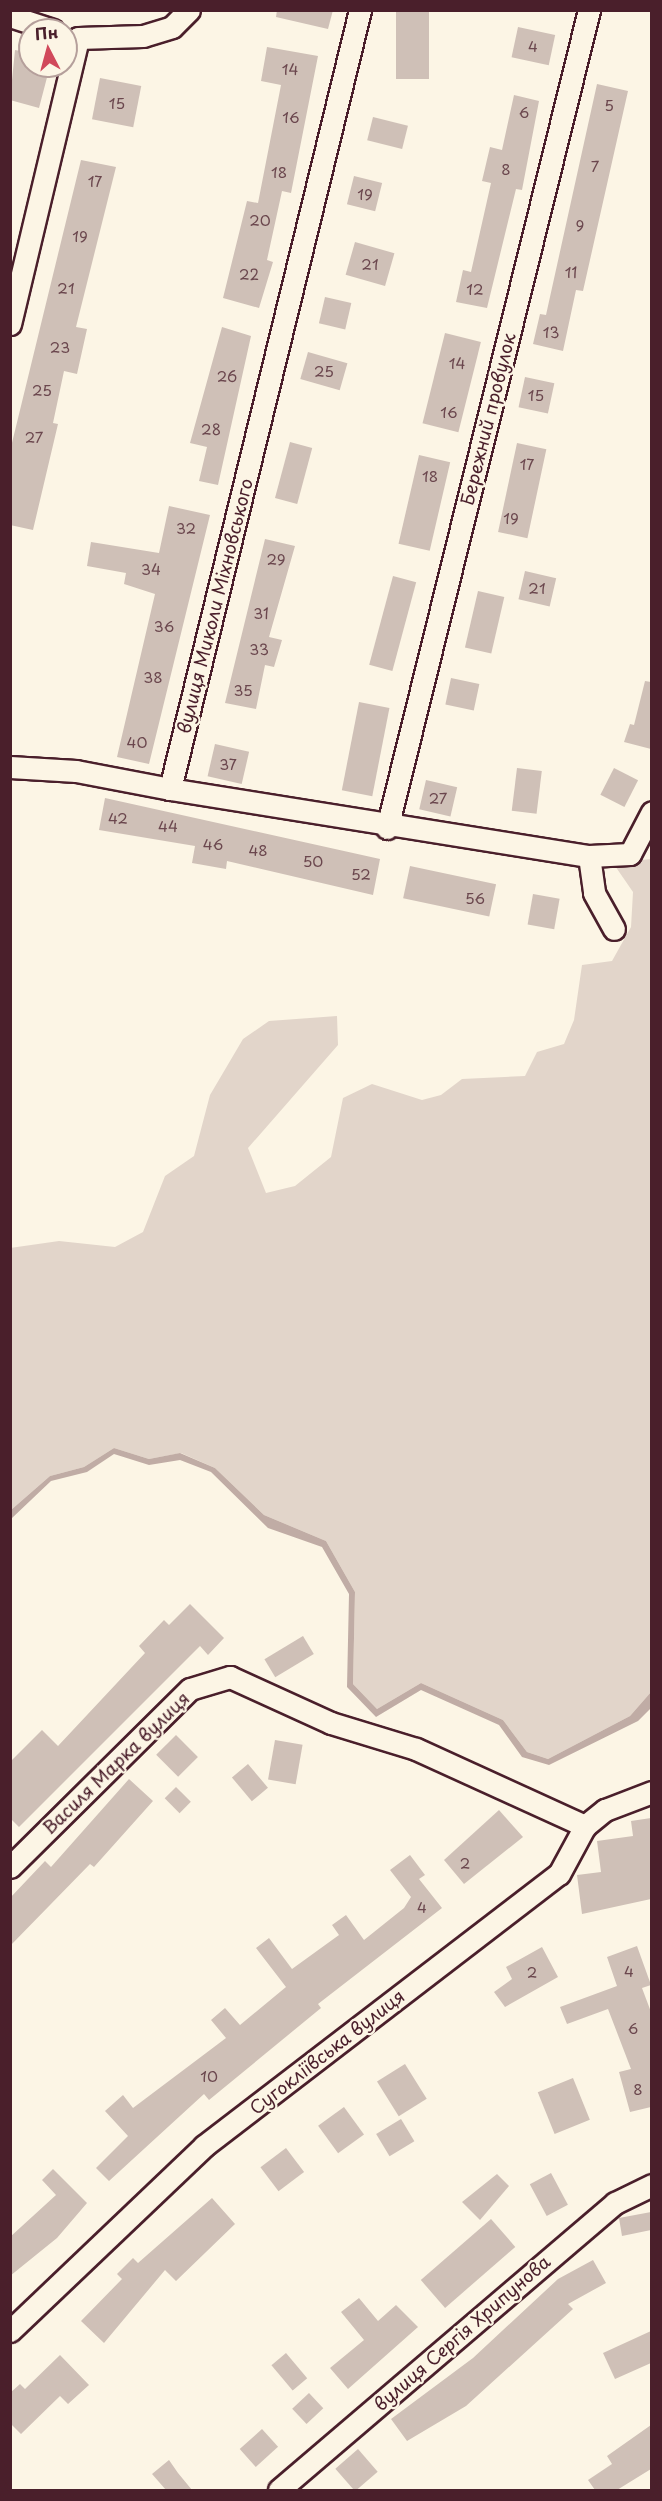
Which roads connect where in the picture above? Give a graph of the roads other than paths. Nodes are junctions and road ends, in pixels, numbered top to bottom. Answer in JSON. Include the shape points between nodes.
{"nodes":[{"id":1,"x":189,"y":10,"type":"edge"},
{"id":2,"x":360,"y":10,"type":"edge"},
{"id":3,"x":589,"y":10,"type":"edge"},
{"id":4,"x":78,"y":36,"type":"edge"},
{"id":5,"x":63,"y":78,"type":"edge"},
{"id":6,"x":10,"y":324,"type":"edge"},
{"id":7,"x":10,"y":767,"type":"edge"},
{"id":8,"x":170,"y":789,"type":"junction"},
{"id":9,"x":651,"y":812,"type":"edge"},
{"id":10,"x":387,"y":828,"type":"junction"},
{"id":11,"x":589,"y":856,"type":"junction"},
{"id":12,"x":614,"y":929,"type":"dead end"},
{"id":13,"x":651,"y":1792,"type":"edge"},
{"id":14,"x":585,"y":1826,"type":"junction"},
{"id":15,"x":10,"y":1867,"type":"edge"},
{"id":16,"x":651,"y":2185,"type":"edge"},
{"id":17,"x":10,"y":2331,"type":"edge"},
{"id":18,"x":279,"y":2490,"type":"edge"}],
"edges":[{"from":1,"to":4,"type":"street","via":[[172,27],[143,36]]},
{"from":2,"to":8,"type":"street","name":"вулиця Миколи Міхновського"},
{"from":3,"to":10,"type":"street","name":"Бережний провулок"},
{"from":5,"to":6,"type":"street"},
{"from":7,"to":8,"type":"street","via":[[75,771]]},
{"from":8,"to":10,"type":"street"},
{"from":9,"to":11,"type":"street","via":[[630,854]]},
{"from":10,"to":11,"type":"street"},
{"from":11,"to":12,"type":"street","via":[[594,893]]},
{"from":13,"to":14,"type":"street","name":"Сугокліївська вулиця","via":[[605,1810]]},
{"from":14,"to":15,"type":"street","name":"Василя Марка вулиця","via":[[416,1749],[331,1723],[231,1677],[190,1689]]},
{"from":14,"to":17,"type":"street","name":"Сугокліївська вулиця","via":[[559,1874],[204,2146]]},
{"from":16,"to":18,"type":"street","name":"вулиця Сергія Хрипунова","via":[[615,2203]]}]}
